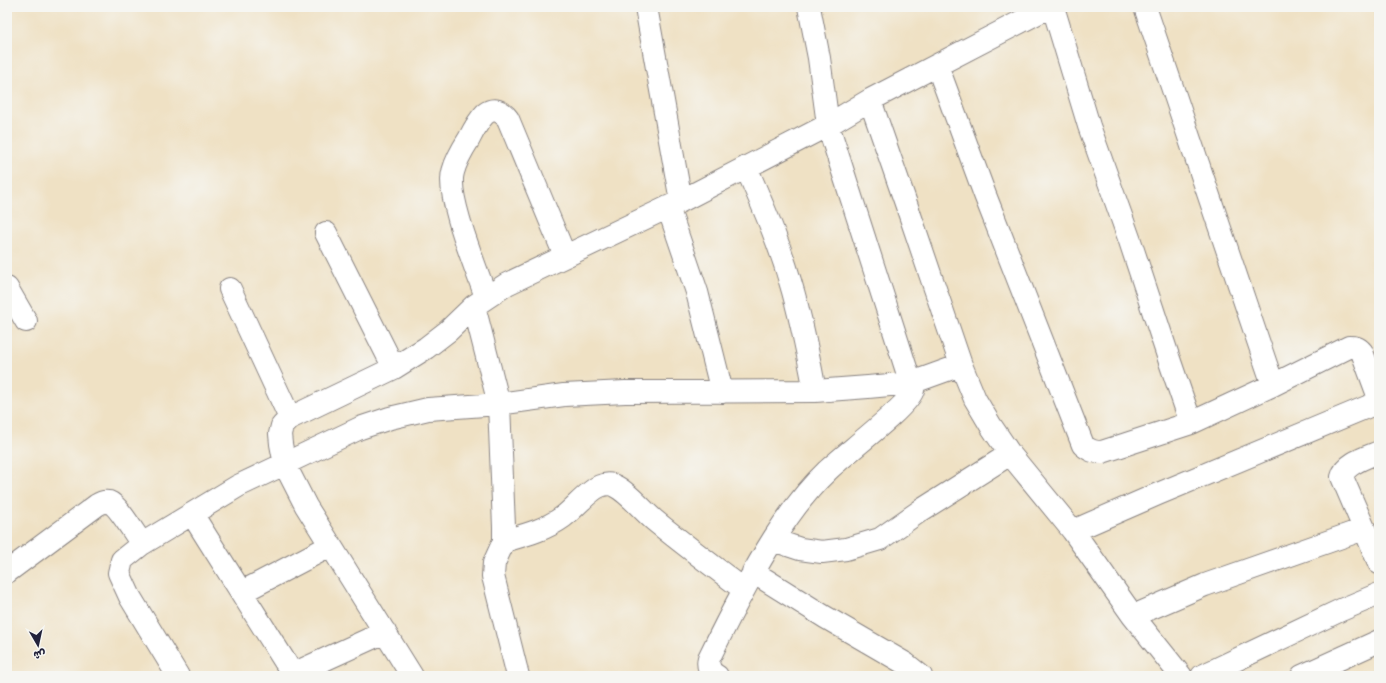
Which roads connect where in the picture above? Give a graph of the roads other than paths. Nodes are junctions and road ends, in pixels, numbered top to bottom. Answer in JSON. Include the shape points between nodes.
{"nodes":[{"id":1,"x":646,"y":7,"type":"edge"},
{"id":2,"x":809,"y":7,"type":"edge"},
{"id":3,"x":1049,"y":7,"type":"edge"},
{"id":4,"x":1053,"y":7,"type":"edge"},
{"id":5,"x":1145,"y":7,"type":"edge"},
{"id":6,"x":1025,"y":13,"type":"edge"},
{"id":7,"x":936,"y":65,"type":"junction"},
{"id":8,"x":870,"y":100,"type":"junction"},
{"id":9,"x":828,"y":125,"type":"junction"},
{"id":10,"x":746,"y":167,"type":"junction"},
{"id":11,"x":674,"y":204,"type":"junction"},
{"id":12,"x":326,"y":232,"type":"dead end"},
{"id":13,"x":565,"y":256,"type":"junction"},
{"id":14,"x":7,"y":288,"type":"edge"},
{"id":15,"x":230,"y":290,"type":"dead end"},
{"id":16,"x":480,"y":302,"type":"junction"},
{"id":17,"x":26,"y":321,"type":"dead end"},
{"id":18,"x":961,"y":365,"type":"junction"},
{"id":19,"x":394,"y":368,"type":"junction"},
{"id":20,"x":911,"y":383,"type":"junction"},
{"id":21,"x":1274,"y":385,"type":"junction"},
{"id":22,"x":815,"y":391,"type":"junction"},
{"id":23,"x":722,"y":392,"type":"junction"},
{"id":24,"x":1379,"y":398,"type":"edge"},
{"id":25,"x":1379,"y":402,"type":"edge"},
{"id":26,"x":499,"y":404,"type":"junction"},
{"id":27,"x":290,"y":418,"type":"junction"},
{"id":28,"x":1191,"y":422,"type":"junction"},
{"id":29,"x":1379,"y":452,"type":"edge"},
{"id":30,"x":1010,"y":454,"type":"junction"},
{"id":31,"x":285,"y":465,"type":"junction"},
{"id":32,"x":192,"y":514,"type":"junction"},
{"id":33,"x":1073,"y":532,"type":"junction"},
{"id":34,"x":773,"y":540,"type":"junction"},
{"id":35,"x":504,"y":541,"type":"junction"},
{"id":36,"x":142,"y":544,"type":"junction"},
{"id":37,"x":1373,"y":545,"type":"edge"},
{"id":38,"x":330,"y":546,"type":"junction"},
{"id":39,"x":7,"y":572,"type":"edge"},
{"id":40,"x":748,"y":580,"type":"junction"},
{"id":41,"x":242,"y":592,"type":"junction"},
{"id":42,"x":1379,"y":594,"type":"edge"},
{"id":43,"x":1133,"y":616,"type":"junction"},
{"id":44,"x":384,"y":632,"type":"junction"},
{"id":45,"x":1379,"y":641,"type":"edge"},
{"id":46,"x":293,"y":675,"type":"edge"},
{"id":47,"x":178,"y":676,"type":"edge"},
{"id":48,"x":412,"y":676,"type":"edge"},
{"id":49,"x":518,"y":676,"type":"edge"},
{"id":50,"x":717,"y":676,"type":"edge"},
{"id":51,"x":921,"y":676,"type":"edge"},
{"id":52,"x":1181,"y":676,"type":"edge"},
{"id":53,"x":1202,"y":676,"type":"edge"},
{"id":54,"x":1302,"y":676,"type":"edge"}],
"edges":[{"from":1,"to":11,"type":"street"},
{"from":2,"to":9,"type":"street"},
{"from":3,"to":6,"type":"street"},
{"from":4,"to":28,"type":"street","via":[[1089,126]]},
{"from":5,"to":21,"type":"street"},
{"from":6,"to":7,"type":"street"},
{"from":7,"to":8,"type":"street"},
{"from":7,"to":28,"type":"street","via":[[1083,445],[1089,450],[1102,452]]},
{"from":8,"to":9,"type":"street"},
{"from":8,"to":18,"type":"street"},
{"from":9,"to":10,"type":"street"},
{"from":9,"to":20,"type":"street"},
{"from":10,"to":11,"type":"street"},
{"from":10,"to":22,"type":"street","via":[[771,226],[790,281]]},
{"from":11,"to":13,"type":"street"},
{"from":11,"to":23,"type":"street"},
{"from":12,"to":19,"type":"street"},
{"from":13,"to":16,"type":"street","via":[[513,281]]},
{"from":13,"to":16,"type":"street","via":[[508,119],[503,112],[488,112],[481,118],[452,173],[458,216]]},
{"from":14,"to":17,"type":"street"},
{"from":15,"to":27,"type":"street"},
{"from":16,"to":19,"type":"street","via":[[442,336]]},
{"from":16,"to":26,"type":"street"},
{"from":18,"to":20,"type":"street"},
{"from":18,"to":30,"type":"street","via":[[975,399]]},
{"from":19,"to":27,"type":"street"},
{"from":20,"to":22,"type":"street"},
{"from":20,"to":34,"type":"street","via":[[913,390],[909,399],[827,470],[792,509]]},
{"from":21,"to":24,"type":"street","via":[[1349,347],[1356,347],[1362,352]]},
{"from":21,"to":28,"type":"street"},
{"from":22,"to":23,"type":"street"},
{"from":23,"to":26,"type":"street","via":[[625,392],[572,395]]},
{"from":25,"to":33,"type":"street"},
{"from":26,"to":31,"type":"street","via":[[428,409],[390,418],[360,428]]},
{"from":26,"to":35,"type":"street"},
{"from":27,"to":31,"type":"street","via":[[282,426],[280,434]]},
{"from":29,"to":37,"type":"street","via":[[1348,466],[1342,476]]},
{"from":30,"to":33,"type":"street"},
{"from":30,"to":34,"type":"street","via":[[880,539],[846,549],[822,552],[800,549]]},
{"from":31,"to":32,"type":"street","via":[[238,486]]},
{"from":31,"to":38,"type":"street"},
{"from":32,"to":36,"type":"street"},
{"from":32,"to":41,"type":"street"},
{"from":33,"to":43,"type":"street"},
{"from":34,"to":40,"type":"street"},
{"from":35,"to":40,"type":"street","via":[[549,526],[596,488],[608,484],[618,488],[696,554]]},
{"from":35,"to":49,"type":"street","via":[[494,563],[493,576]]},
{"from":36,"to":39,"type":"street","via":[[113,505],[108,502],[102,503]]},
{"from":36,"to":47,"type":"street","via":[[122,560],[118,573]]},
{"from":37,"to":43,"type":"street","via":[[1204,585]]},
{"from":38,"to":41,"type":"street"},
{"from":38,"to":44,"type":"street"},
{"from":40,"to":50,"type":"street","via":[[709,658],[709,670]]},
{"from":40,"to":51,"type":"street","via":[[825,617],[906,664]]},
{"from":41,"to":46,"type":"street"},
{"from":42,"to":53,"type":"street"},
{"from":43,"to":52,"type":"street"},
{"from":44,"to":46,"type":"street"},
{"from":44,"to":48,"type":"street"},
{"from":45,"to":54,"type":"street"}]}
